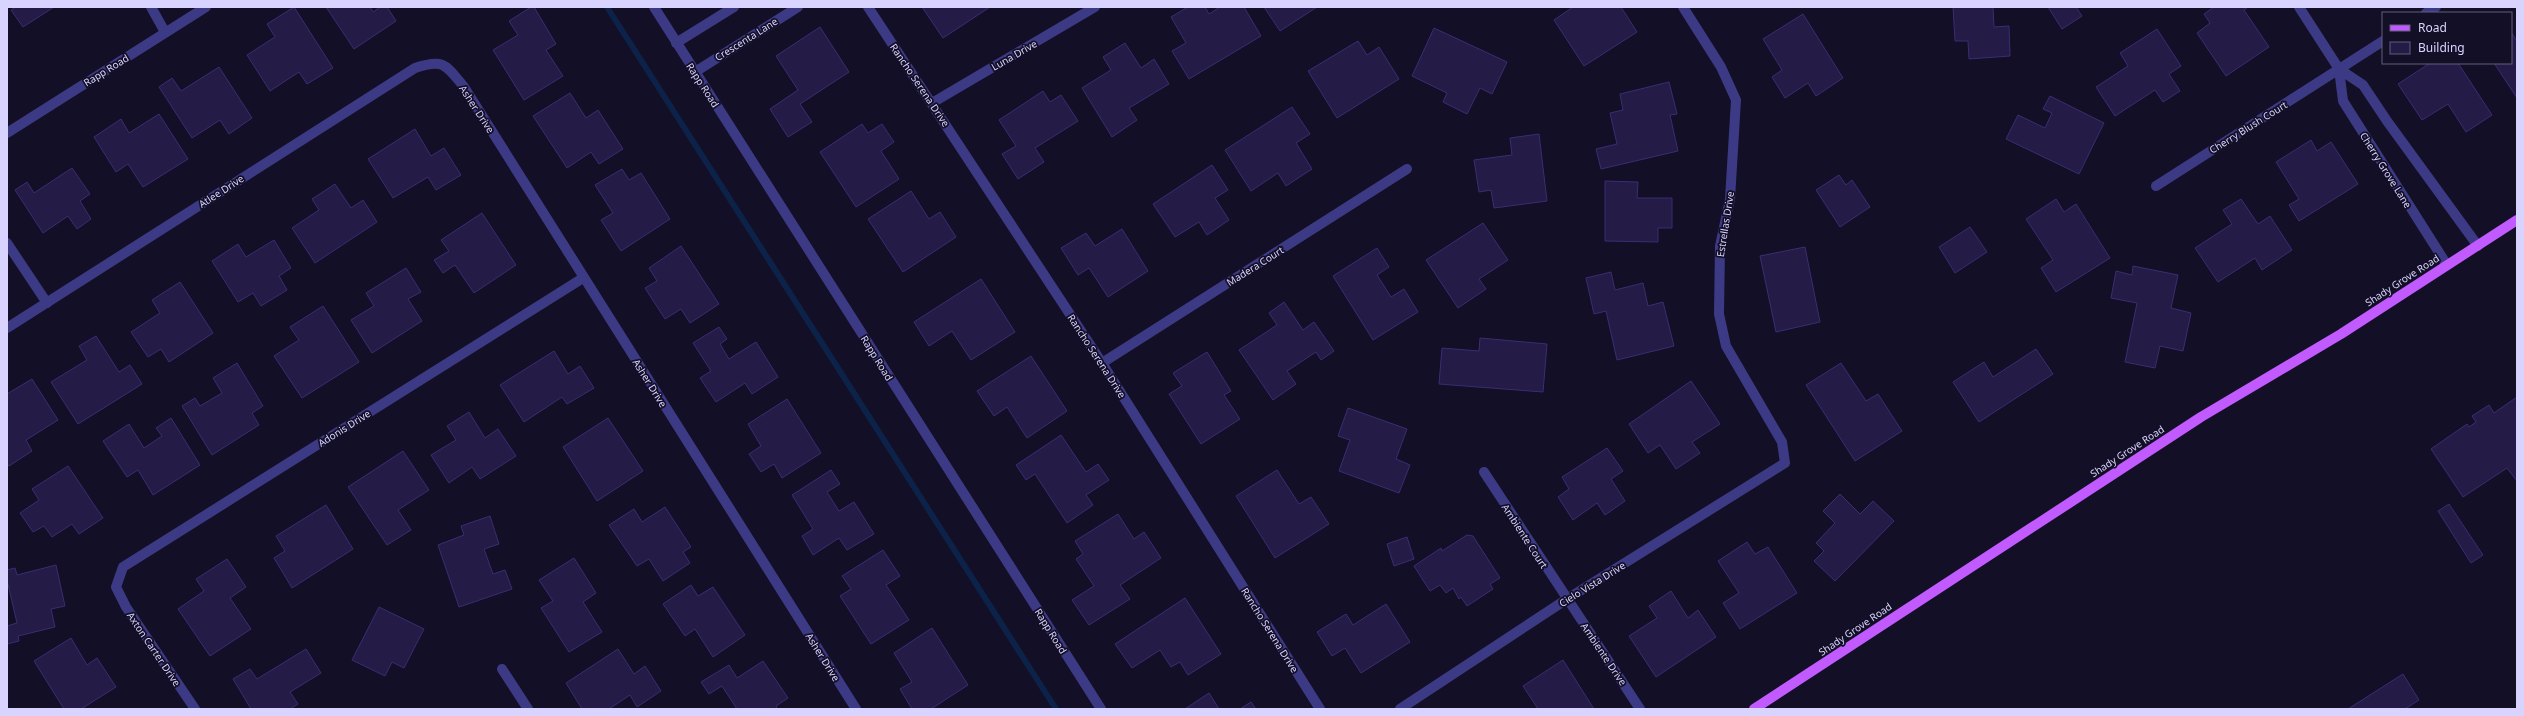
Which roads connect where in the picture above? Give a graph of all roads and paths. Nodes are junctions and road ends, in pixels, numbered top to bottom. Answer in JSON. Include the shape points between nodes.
{"nodes":[{"id":1,"x":151,"y":7,"type":"edge"},
{"id":2,"x":206,"y":7,"type":"edge"},
{"id":3,"x":654,"y":7,"type":"edge"},
{"id":4,"x":734,"y":7,"type":"edge"},
{"id":5,"x":798,"y":7,"type":"edge"},
{"id":6,"x":868,"y":7,"type":"edge"},
{"id":7,"x":1096,"y":7,"type":"edge"},
{"id":8,"x":1683,"y":7,"type":"edge"},
{"id":9,"x":2299,"y":7,"type":"edge"},
{"id":10,"x":193,"y":10,"type":"edge"},
{"id":11,"x":165,"y":32,"type":"junction"},
{"id":12,"x":2382,"y":42,"type":"edge"},
{"id":13,"x":676,"y":43,"type":"junction"},
{"id":14,"x":439,"y":62,"type":"joint"},
{"id":15,"x":2339,"y":69,"type":"junction"},
{"id":16,"x":695,"y":72,"type":"junction"},
{"id":17,"x":932,"y":103,"type":"junction"},
{"id":18,"x":7,"y":133,"type":"edge"},
{"id":19,"x":1407,"y":169,"type":"dead end"},
{"id":20,"x":2156,"y":186,"type":"dead end"},
{"id":21,"x":2517,"y":220,"type":"edge"},
{"id":22,"x":7,"y":244,"type":"edge"},
{"id":23,"x":2478,"y":246,"type":"junction"},
{"id":24,"x":2447,"y":265,"type":"junction"},
{"id":25,"x":583,"y":278,"type":"junction"},
{"id":26,"x":46,"y":303,"type":"junction"},
{"id":27,"x":9,"y":323,"type":"edge"},
{"id":28,"x":1102,"y":363,"type":"junction"},
{"id":29,"x":1785,"y":463,"type":"joint"},
{"id":30,"x":1484,"y":472,"type":"dead end"},
{"id":31,"x":116,"y":587,"type":"joint"},
{"id":32,"x":1567,"y":600,"type":"junction"},
{"id":33,"x":502,"y":669,"type":"dead end"},
{"id":34,"x":195,"y":709,"type":"edge"},
{"id":35,"x":528,"y":709,"type":"edge"},
{"id":36,"x":856,"y":709,"type":"edge"},
{"id":37,"x":1101,"y":709,"type":"edge"},
{"id":38,"x":1320,"y":709,"type":"edge"},
{"id":39,"x":1400,"y":709,"type":"edge"},
{"id":40,"x":1640,"y":709,"type":"edge"},
{"id":41,"x":1754,"y":709,"type":"edge"}],
"edges":[{"from":1,"to":11,"type":"street"},
{"from":2,"to":10,"type":"street","name":"Rapp Road"},
{"from":3,"to":13,"type":"street","name":"Rapp Road"},
{"from":4,"to":13,"type":"street"},
{"from":5,"to":16,"type":"street","name":"Crescenta Lane"},
{"from":6,"to":17,"type":"street","name":"Rancho Serena Drive"},
{"from":7,"to":17,"type":"street","name":"Luna Drive"},
{"from":8,"to":29,"type":"street","name":"Estrellas Drive","via":[[1721,67],[1736,100],[1730,199],[1720,246],[1719,314],[1726,346],[1782,442]]},
{"from":9,"to":15,"type":"street","name":"Cherry Grove Lane"},
{"from":10,"to":11,"type":"street","name":"Rapp Road"},
{"from":11,"to":18,"type":"street","name":"Rapp Road"},
{"from":12,"to":15,"type":"street","name":"Cherry Blush Court"},
{"from":13,"to":16,"type":"street","name":"Rapp Road"},
{"from":14,"to":25,"type":"street","name":"Asher Drive","via":[[446,66],[464,87]]},
{"from":14,"to":26,"type":"street","name":"Atlee Drive","via":[[414,68]]},
{"from":15,"to":20,"type":"street","name":"Cherry Blush Court"},
{"from":15,"to":23,"type":"street","name":"Cherry Grove Lane","via":[[2363,85]]},
{"from":15,"to":24,"type":"street","name":"Cherry Grove Lane","via":[[2343,100]]},
{"from":16,"to":37,"type":"street","name":"Rapp Road"},
{"from":17,"to":28,"type":"street","name":"Rancho Serena Drive"},
{"from":19,"to":28,"type":"street","name":"Madera Court"},
{"from":21,"to":23,"type":"main road","name":"Shady Grove Road"},
{"from":22,"to":26,"type":"street"},
{"from":23,"to":24,"type":"main road","name":"Shady Grove Road"},
{"from":24,"to":41,"type":"main road","name":"Shady Grove Road","via":[[2341,334],[2201,417]]},
{"from":25,"to":31,"type":"street","name":"Adonis Drive","via":[[123,567]]},
{"from":25,"to":36,"type":"street","name":"Asher Drive"},
{"from":26,"to":27,"type":"street","name":"Atlee Drive"},
{"from":28,"to":38,"type":"street","name":"Rancho Serena Drive"},
{"from":29,"to":32,"type":"street","name":"Cielo Vista Drive"},
{"from":30,"to":32,"type":"street","name":"Ambiente Court"},
{"from":31,"to":34,"type":"street","name":"Axton Carter Drive","via":[[126,607]]},
{"from":32,"to":39,"type":"street","name":"Cielo Vista Drive"},
{"from":32,"to":40,"type":"street","name":"Ambiente Drive"},
{"from":33,"to":35,"type":"street"}]}
